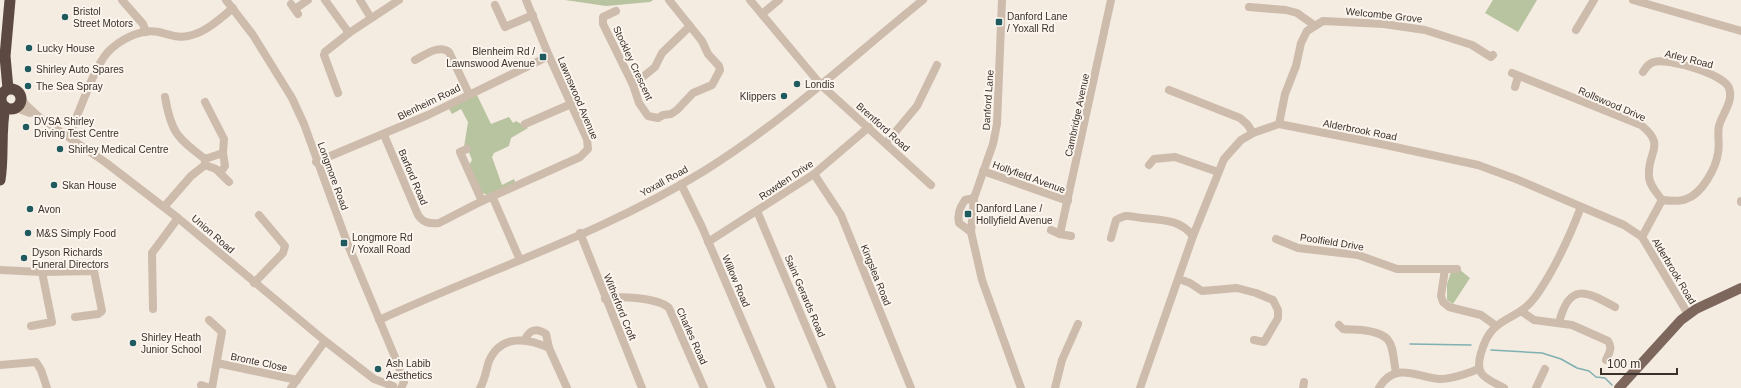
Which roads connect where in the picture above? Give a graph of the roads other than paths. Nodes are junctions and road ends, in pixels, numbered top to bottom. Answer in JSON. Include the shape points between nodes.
{"nodes":[{"id":1,"x":122,"y":0,"type":"edge"},
{"id":2,"x":226,"y":0,"type":"edge"},
{"id":3,"x":308,"y":0,"type":"edge"},
{"id":4,"x":325,"y":0,"type":"edge"},
{"id":5,"x":360,"y":0,"type":"edge"},
{"id":6,"x":399,"y":0,"type":"edge"},
{"id":7,"x":526,"y":0,"type":"edge"},
{"id":8,"x":668,"y":0,"type":"edge"},
{"id":9,"x":750,"y":0,"type":"edge"},
{"id":10,"x":779,"y":0,"type":"edge"},
{"id":11,"x":923,"y":0,"type":"edge"},
{"id":12,"x":1002,"y":0,"type":"edge"},
{"id":13,"x":1111,"y":0,"type":"edge"},
{"id":14,"x":1594,"y":0,"type":"edge"},
{"id":15,"x":1633,"y":0,"type":"edge"},
{"id":16,"x":10,"y":5,"type":"edge"},
{"id":17,"x":495,"y":5,"type":"dead end"},
{"id":18,"x":1249,"y":6,"type":"dead end"},
{"id":19,"x":233,"y":8,"type":"junction"},
{"id":20,"x":295,"y":9,"type":"dead end"},
{"id":21,"x":597,"y":10,"type":"dead end"},
{"id":22,"x":616,"y":11,"type":"dead end"},
{"id":23,"x":762,"y":14,"type":"junction"},
{"id":24,"x":533,"y":15,"type":"junction"},
{"id":25,"x":371,"y":18,"type":"junction"},
{"id":26,"x":602,"y":18,"type":"junction"},
{"id":27,"x":1314,"y":25,"type":"junction"},
{"id":28,"x":690,"y":26,"type":"junction"},
{"id":29,"x":1576,"y":30,"type":"dead end"},
{"id":30,"x":1741,"y":31,"type":"edge"},
{"id":31,"x":146,"y":32,"type":"junction"},
{"id":32,"x":349,"y":33,"type":"junction"},
{"id":33,"x":1493,"y":55,"type":"dead end"},
{"id":34,"x":549,"y":56,"type":"junction"},
{"id":35,"x":415,"y":60,"type":"dead end"},
{"id":36,"x":937,"y":65,"type":"dead end"},
{"id":37,"x":1643,"y":72,"type":"dead end"},
{"id":38,"x":3,"y":73,"type":"edge"},
{"id":39,"x":633,"y":85,"type":"junction"},
{"id":40,"x":821,"y":85,"type":"junction"},
{"id":41,"x":1514,"y":87,"type":"dead end"},
{"id":42,"x":1169,"y":90,"type":"dead end"},
{"id":43,"x":338,"y":93,"type":"dead end"},
{"id":44,"x":469,"y":94,"type":"junction"},
{"id":45,"x":164,"y":95,"type":"dead end"},
{"id":46,"x":9,"y":97,"type":"edge"},
{"id":47,"x":205,"y":102,"type":"dead end"},
{"id":48,"x":571,"y":104,"type":"junction"},
{"id":49,"x":525,"y":124,"type":"dead end"},
{"id":50,"x":1279,"y":124,"type":"junction"},
{"id":51,"x":869,"y":127,"type":"junction"},
{"id":52,"x":1253,"y":132,"type":"junction"},
{"id":53,"x":384,"y":135,"type":"junction"},
{"id":54,"x":68,"y":136,"type":"junction"},
{"id":55,"x":886,"y":143,"type":"junction"},
{"id":56,"x":466,"y":149,"type":"dead end"},
{"id":57,"x":223,"y":153,"type":"junction"},
{"id":58,"x":205,"y":162,"type":"junction"},
{"id":59,"x":316,"y":162,"type":"junction"},
{"id":60,"x":1149,"y":165,"type":"dead end"},
{"id":61,"x":983,"y":171,"type":"junction"},
{"id":62,"x":1218,"y":172,"type":"junction"},
{"id":63,"x":220,"y":173,"type":"junction"},
{"id":64,"x":814,"y":174,"type":"junction"},
{"id":65,"x":0,"y":180,"type":"edge"},
{"id":66,"x":229,"y":182,"type":"dead end"},
{"id":67,"x":681,"y":184,"type":"junction"},
{"id":68,"x":931,"y":185,"type":"dead end"},
{"id":69,"x":493,"y":198,"type":"junction"},
{"id":70,"x":974,"y":198,"type":"junction"},
{"id":71,"x":1662,"y":200,"type":"junction"},
{"id":72,"x":482,"y":201,"type":"junction"},
{"id":73,"x":1068,"y":201,"type":"junction"},
{"id":74,"x":164,"y":207,"type":"junction"},
{"id":75,"x":1581,"y":207,"type":"junction"},
{"id":76,"x":758,"y":212,"type":"junction"},
{"id":77,"x":260,"y":214,"type":"dead end"},
{"id":78,"x":178,"y":218,"type":"junction"},
{"id":79,"x":1051,"y":230,"type":"dead end"},
{"id":80,"x":971,"y":232,"type":"junction"},
{"id":81,"x":580,"y":233,"type":"junction"},
{"id":82,"x":1060,"y":234,"type":"junction"},
{"id":83,"x":1071,"y":236,"type":"dead end"},
{"id":84,"x":1193,"y":236,"type":"junction"},
{"id":85,"x":1642,"y":237,"type":"junction"},
{"id":86,"x":1111,"y":238,"type":"dead end"},
{"id":87,"x":1276,"y":239,"type":"dead end"},
{"id":88,"x":708,"y":242,"type":"junction"},
{"id":89,"x":520,"y":260,"type":"junction"},
{"id":90,"x":1445,"y":269,"type":"junction"},
{"id":91,"x":1458,"y":269,"type":"dead end"},
{"id":92,"x":0,"y":270,"type":"edge"},
{"id":93,"x":42,"y":272,"type":"junction"},
{"id":94,"x":1179,"y":279,"type":"junction"},
{"id":95,"x":254,"y":283,"type":"junction"},
{"id":96,"x":1741,"y":288,"type":"edge"},
{"id":97,"x":605,"y":299,"type":"junction"},
{"id":98,"x":1616,"y":307,"type":"dead end"},
{"id":99,"x":153,"y":309,"type":"dead end"},
{"id":100,"x":1521,"y":311,"type":"junction"},
{"id":101,"x":1688,"y":314,"type":"junction"},
{"id":102,"x":75,"y":317,"type":"dead end"},
{"id":103,"x":379,"y":320,"type":"junction"},
{"id":104,"x":1560,"y":320,"type":"junction"},
{"id":105,"x":210,"y":324,"type":"dead end"},
{"id":106,"x":1339,"y":325,"type":"dead end"},
{"id":107,"x":1495,"y":325,"type":"junction"},
{"id":108,"x":31,"y":326,"type":"dead end"},
{"id":109,"x":1067,"y":328,"type":"dead end"},
{"id":110,"x":525,"y":339,"type":"junction"},
{"id":111,"x":1254,"y":340,"type":"dead end"},
{"id":112,"x":325,"y":341,"type":"junction"},
{"id":113,"x":549,"y":348,"type":"junction"},
{"id":114,"x":1606,"y":360,"type":"dead end"},
{"id":115,"x":217,"y":364,"type":"junction"},
{"id":116,"x":0,"y":365,"type":"edge"},
{"id":117,"x":1479,"y":369,"type":"junction"},
{"id":118,"x":1545,"y":369,"type":"dead end"},
{"id":119,"x":1396,"y":373,"type":"junction"},
{"id":120,"x":297,"y":380,"type":"junction"},
{"id":121,"x":399,"y":384,"type":"edge"},
{"id":122,"x":201,"y":385,"type":"dead end"},
{"id":123,"x":47,"y":388,"type":"edge"},
{"id":124,"x":211,"y":388,"type":"edge"},
{"id":125,"x":291,"y":388,"type":"edge"},
{"id":126,"x":480,"y":388,"type":"edge"},
{"id":127,"x":568,"y":388,"type":"edge"},
{"id":128,"x":642,"y":388,"type":"edge"},
{"id":129,"x":704,"y":388,"type":"edge"},
{"id":130,"x":771,"y":388,"type":"edge"},
{"id":131,"x":832,"y":388,"type":"edge"},
{"id":132,"x":911,"y":388,"type":"edge"},
{"id":133,"x":1021,"y":388,"type":"edge"},
{"id":134,"x":1055,"y":388,"type":"edge"},
{"id":135,"x":1140,"y":388,"type":"edge"},
{"id":136,"x":1379,"y":388,"type":"edge"},
{"id":137,"x":1504,"y":388,"type":"edge"},
{"id":138,"x":1536,"y":388,"type":"edge"},
{"id":139,"x":1618,"y":388,"type":"edge"}],
"edges":[{"from":1,"to":31,"type":"street","via":[[143,24]]},
{"from":2,"to":19,"type":"street","name":"Longmore Road"},
{"from":3,"to":20,"type":"street"},
{"from":4,"to":32,"type":"street"},
{"from":5,"to":25,"type":"street"},
{"from":6,"to":25,"type":"street"},
{"from":7,"to":24,"type":"street","name":"Lawnswood Avenue"},
{"from":8,"to":28,"type":"street","name":"Stockley Crescent"},
{"from":9,"to":23,"type":"street","name":"Brentford Road"},
{"from":10,"to":23,"type":"street"},
{"from":11,"to":40,"type":"street","name":"Yoxall Road"},
{"from":12,"to":61,"type":"street","name":"Danford Lane","via":[[997,124]]},
{"from":13,"to":73,"type":"street","name":"Cambridge Avenue"},
{"from":14,"to":29,"type":"street"},
{"from":15,"to":30,"type":"street"},
{"from":16,"to":38,"type":"highway"},
{"from":16,"to":46,"type":"highway","via":[[12,26]]},
{"from":17,"to":24,"type":"street","via":[[502,29]]},
{"from":18,"to":27,"type":"street","via":[[1297,13]]},
{"from":19,"to":31,"type":"street","via":[[192,36],[174,37],[158,32]]},
{"from":19,"to":59,"type":"street","name":"Longmore Road","via":[[292,98],[304,124]]},
{"from":21,"to":26,"type":"street","name":"Stockley Crescent"},
{"from":22,"to":26,"type":"street","name":"Stockley Crescent"},
{"from":23,"to":40,"type":"street","name":"Brentford Road"},
{"from":24,"to":34,"type":"street","name":"Lawnswood Avenue"},
{"from":25,"to":32,"type":"street"},
{"from":26,"to":39,"type":"street","name":"Stockley Crescent"},
{"from":27,"to":33,"type":"street","name":"Welcombe Grove","via":[[1323,21],[1338,20],[1425,30],[1472,45],[1491,57]]},
{"from":27,"to":50,"type":"street","via":[[1307,31],[1301,43],[1296,66],[1285,94]]},
{"from":28,"to":39,"type":"street","via":[[662,53],[655,67]]},
{"from":28,"to":39,"type":"street","name":"Stockley Crescent","via":[[708,54],[724,69],[712,85],[693,93],[671,114],[658,118],[648,116],[639,103]]},
{"from":31,"to":54,"type":"street","via":[[128,38],[108,53],[102,61]]},
{"from":32,"to":43,"type":"street","via":[[324,55]]},
{"from":34,"to":44,"type":"street","name":"Blenheim Road"},
{"from":34,"to":48,"type":"street","name":"Lawnswood Avenue"},
{"from":35,"to":44,"type":"street","via":[[440,48],[445,49],[449,52]]},
{"from":36,"to":55,"type":"street","via":[[917,106]]},
{"from":37,"to":71,"type":"street","name":"Arley Road","via":[[1652,62],[1676,64],[1719,77],[1726,82],[1730,93],[1719,128],[1716,165],[1698,191],[1688,199]]},
{"from":38,"to":46,"type":"highway"},
{"from":40,"to":51,"type":"street","name":"Brentford Road"},
{"from":40,"to":67,"type":"street","name":"Yoxall Road","via":[[736,149]]},
{"from":41,"to":71,"type":"street","name":"Rollswood Drive","via":[[1515,75],[1641,125],[1654,138],[1649,176]]},
{"from":42,"to":52,"type":"street","via":[[1240,118]]},
{"from":44,"to":53,"type":"street","name":"Blenheim Road"},
{"from":45,"to":58,"type":"street","via":[[176,134]]},
{"from":46,"to":54,"type":"street","name":"Union Road"},
{"from":46,"to":65,"type":"highway","via":[[11,112]]},
{"from":47,"to":57,"type":"street","via":[[224,139]]},
{"from":48,"to":49,"type":"street"},
{"from":48,"to":69,"type":"street","name":"Lawnswood Avenue","via":[[587,139],[588,149],[585,153]]},
{"from":50,"to":52,"type":"street","name":"Alderbrook Road"},
{"from":50,"to":75,"type":"street","name":"Alderbrook Road","via":[[1478,165]]},
{"from":51,"to":55,"type":"street","name":"Brentford Road"},
{"from":51,"to":64,"type":"street","name":"Rowden Drive"},
{"from":52,"to":62,"type":"street","name":"Alderbrook Road","via":[[1232,148]]},
{"from":53,"to":59,"type":"street","name":"Blenheim Road"},
{"from":53,"to":72,"type":"street","name":"Barford Road","via":[[421,219],[427,223],[440,223]]},
{"from":54,"to":74,"type":"street","name":"Union Road"},
{"from":55,"to":68,"type":"street","name":"Brentford Road"},
{"from":56,"to":72,"type":"street","via":[[460,152]]},
{"from":57,"to":58,"type":"street"},
{"from":57,"to":63,"type":"street","via":[[225,166]]},
{"from":58,"to":63,"type":"street"},
{"from":58,"to":74,"type":"street"},
{"from":59,"to":103,"type":"street","name":"Longmore Road"},
{"from":60,"to":62,"type":"street","via":[[1154,159],[1175,157]]},
{"from":61,"to":70,"type":"street","name":"Danford Lane"},
{"from":61,"to":73,"type":"street","name":"Hollyfield Avenue"},
{"from":62,"to":84,"type":"street","name":"Alderbrook Road"},
{"from":63,"to":66,"type":"street"},
{"from":64,"to":76,"type":"street","name":"Rowden Drive"},
{"from":64,"to":132,"type":"street","name":"Kingslea Road","via":[[841,215]]},
{"from":67,"to":81,"type":"street","name":"Yoxall Road","via":[[629,212]]},
{"from":67,"to":88,"type":"street","name":"Willow Road"},
{"from":69,"to":72,"type":"street","name":"Barford Road"},
{"from":69,"to":89,"type":"street"},
{"from":70,"to":80,"type":"street","name":"Danford Lane"},
{"from":70,"to":80,"type":"street","via":[[965,200],[960,207],[958,218],[959,223]]},
{"from":71,"to":85,"type":"street"},
{"from":73,"to":82,"type":"street","name":"Cambridge Avenue"},
{"from":74,"to":78,"type":"street","name":"Union Road"},
{"from":75,"to":85,"type":"street","name":"Alderbrook Road","via":[[1624,225]]},
{"from":75,"to":100,"type":"street","via":[[1569,239],[1544,285],[1529,305]]},
{"from":76,"to":88,"type":"street","name":"Rowden Drive"},
{"from":76,"to":131,"type":"street","name":"Saint Gerards Road"},
{"from":77,"to":95,"type":"street","via":[[284,246],[282,253]]},
{"from":78,"to":95,"type":"street","name":"Union Road"},
{"from":78,"to":99,"type":"street","via":[[152,253]]},
{"from":79,"to":82,"type":"street"},
{"from":80,"to":133,"type":"street","name":"Danford Lane","via":[[982,280]]},
{"from":81,"to":89,"type":"street","name":"Yoxall Road"},
{"from":81,"to":97,"type":"street","name":"Witherford Croft"},
{"from":82,"to":83,"type":"street"},
{"from":84,"to":86,"type":"street","via":[[1184,227],[1165,219],[1129,215],[1116,220]]},
{"from":84,"to":94,"type":"street","name":"Alderbrook Road"},
{"from":85,"to":101,"type":"street","name":"Alderbrook Road"},
{"from":87,"to":90,"type":"street","name":"Poolfield Drive","via":[[1285,247],[1358,255],[1397,269]]},
{"from":88,"to":130,"type":"street","name":"Willow Road"},
{"from":89,"to":103,"type":"street","name":"Yoxall Road"},
{"from":90,"to":91,"type":"street","name":"Poolfield Drive"},
{"from":90,"to":107,"type":"street","via":[[1441,296],[1443,302],[1449,307],[1481,315]]},
{"from":92,"to":93,"type":"street"},
{"from":93,"to":102,"type":"street","via":[[94,271],[102,311],[98,314]]},
{"from":93,"to":108,"type":"street","via":[[52,322]]},
{"from":94,"to":111,"type":"street","via":[[1202,291],[1237,288],[1256,292],[1273,300],[1278,310],[1278,318],[1265,340]]},
{"from":94,"to":135,"type":"street","name":"Alderbrook Road"},
{"from":95,"to":112,"type":"street","name":"Union Road"},
{"from":96,"to":101,"type":"main road"},
{"from":97,"to":128,"type":"street","name":"Witherford Croft"},
{"from":97,"to":129,"type":"street","name":"Charles Road","via":[[621,297],[660,302],[669,308]]},
{"from":98,"to":104,"type":"street","via":[[1586,293],[1580,294],[1565,303]]},
{"from":100,"to":104,"type":"street","via":[[1534,320]]},
{"from":100,"to":107,"type":"street"},
{"from":101,"to":139,"type":"main road"},
{"from":103,"to":121,"type":"street","name":"Longmore Road","via":[[399,369]]},
{"from":104,"to":114,"type":"street","via":[[1608,340],[1611,349]]},
{"from":105,"to":115,"type":"street","name":"Bronte Close","via":[[222,332]]},
{"from":106,"to":119,"type":"street","via":[[1343,329],[1361,330],[1387,337],[1391,344]]},
{"from":107,"to":117,"type":"street","via":[[1485,338],[1479,358]]},
{"from":109,"to":134,"type":"street","via":[[1077,327],[1062,360]]},
{"from":110,"to":113,"type":"street"},
{"from":110,"to":113,"type":"street","via":[[532,331],[541,331],[546,334]]},
{"from":110,"to":126,"type":"street","via":[[503,345],[495,353],[489,361]]},
{"from":112,"to":120,"type":"street"},
{"from":112,"to":121,"type":"street","name":"Union Road","via":[[381,383]]},
{"from":113,"to":127,"type":"street"},
{"from":115,"to":120,"type":"street","name":"Bronte Close"},
{"from":115,"to":124,"type":"street","name":"Bronte Close"},
{"from":116,"to":123,"type":"street","via":[[36,362],[42,370]]},
{"from":117,"to":119,"type":"street","via":[[1440,379],[1406,372]]},
{"from":117,"to":137,"type":"street","via":[[1485,378]]},
{"from":118,"to":138,"type":"street"},
{"from":119,"to":136,"type":"street","via":[[1384,380]]},
{"from":120,"to":125,"type":"street"},
{"from":122,"to":124,"type":"street","name":"Bronte Close"}]}
